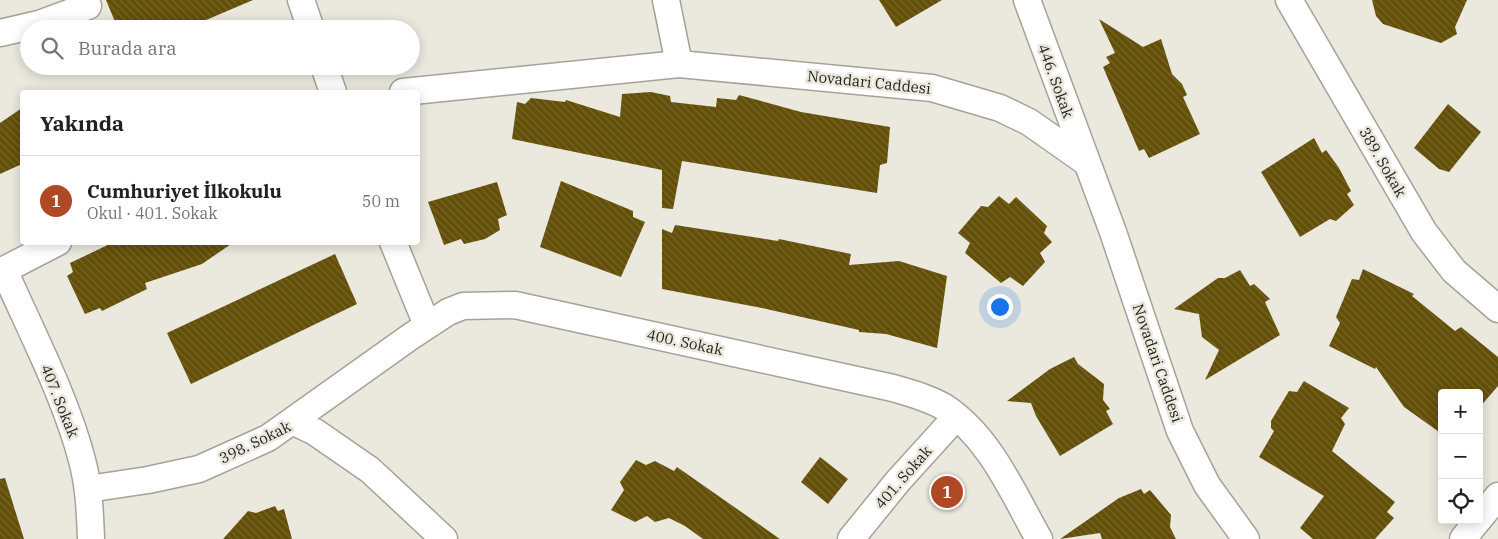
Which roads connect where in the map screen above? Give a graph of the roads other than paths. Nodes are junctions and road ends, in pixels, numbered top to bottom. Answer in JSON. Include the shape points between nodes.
{"nodes":[{"id":1,"x":301,"y":0,"type":"edge"},
{"id":2,"x":666,"y":0,"type":"edge"},
{"id":3,"x":1026,"y":0,"type":"edge"},
{"id":4,"x":1289,"y":0,"type":"edge"},
{"id":5,"x":88,"y":6,"type":"dead end"},
{"id":6,"x":50,"y":20,"type":"edge"},
{"id":7,"x":308,"y":20,"type":"edge"},
{"id":8,"x":20,"y":28,"type":"edge"},
{"id":9,"x":0,"y":33,"type":"edge"},
{"id":10,"x":679,"y":64,"type":"junction"},
{"id":11,"x":327,"y":75,"type":"edge"},
{"id":12,"x":332,"y":90,"type":"edge"},
{"id":13,"x":420,"y":90,"type":"edge"},
{"id":14,"x":1086,"y":162,"type":"junction"},
{"id":15,"x":52,"y":245,"type":"edge"},
{"id":16,"x":394,"y":245,"type":"edge"},
{"id":17,"x":2,"y":271,"type":"edge"},
{"id":18,"x":1498,"y":309,"type":"edge"},
{"id":19,"x":427,"y":325,"type":"junction"},
{"id":20,"x":956,"y":417,"type":"junction"},
{"id":21,"x":294,"y":422,"type":"junction"},
{"id":22,"x":88,"y":489,"type":"junction"},
{"id":23,"x":1498,"y":496,"type":"edge"},
{"id":24,"x":1483,"y":514,"type":"edge"},
{"id":25,"x":1475,"y":524,"type":"edge"},
{"id":26,"x":91,"y":539,"type":"edge"},
{"id":27,"x":444,"y":539,"type":"edge"},
{"id":28,"x":851,"y":539,"type":"edge"},
{"id":29,"x":1039,"y":539,"type":"edge"},
{"id":30,"x":1246,"y":539,"type":"edge"},
{"id":31,"x":1462,"y":539,"type":"edge"}],
"edges":[{"from":1,"to":7,"type":"street"},
{"from":2,"to":10,"type":"street"},
{"from":3,"to":14,"type":"street","name":"446. Sokak"},
{"from":4,"to":18,"type":"street","name":"389. Sokak","via":[[1438,253]]},
{"from":5,"to":6,"type":"street"},
{"from":8,"to":9,"type":"street"},
{"from":10,"to":13,"type":"street","name":"Novadari Caddesi"},
{"from":10,"to":14,"type":"street","name":"Novadari Caddesi","via":[[932,88],[1000,108],[1022,118]]},
{"from":11,"to":12,"type":"street"},
{"from":14,"to":30,"type":"street","name":"Novadari Caddesi","via":[[1180,431],[1206,485]]},
{"from":15,"to":17,"type":"street"},
{"from":16,"to":19,"type":"street"},
{"from":17,"to":22,"type":"street","name":"407. Sokak","via":[[74,434]]},
{"from":19,"to":20,"type":"street","name":"400. Sokak","via":[[463,306],[515,305],[893,388],[942,406]]},
{"from":19,"to":21,"type":"street","name":"400. Sokak"},
{"from":20,"to":28,"type":"street","name":"401. Sokak"},
{"from":20,"to":29,"type":"street","name":"400. Sokak","via":[[988,450]]},
{"from":21,"to":22,"type":"street","name":"398. Sokak","via":[[268,438],[199,469]]},
{"from":21,"to":27,"type":"street","name":"398. Sokak","via":[[315,432],[370,470]]},
{"from":22,"to":26,"type":"street","name":"407. Sokak"},
{"from":23,"to":24,"type":"street"},
{"from":25,"to":31,"type":"street"}]}
